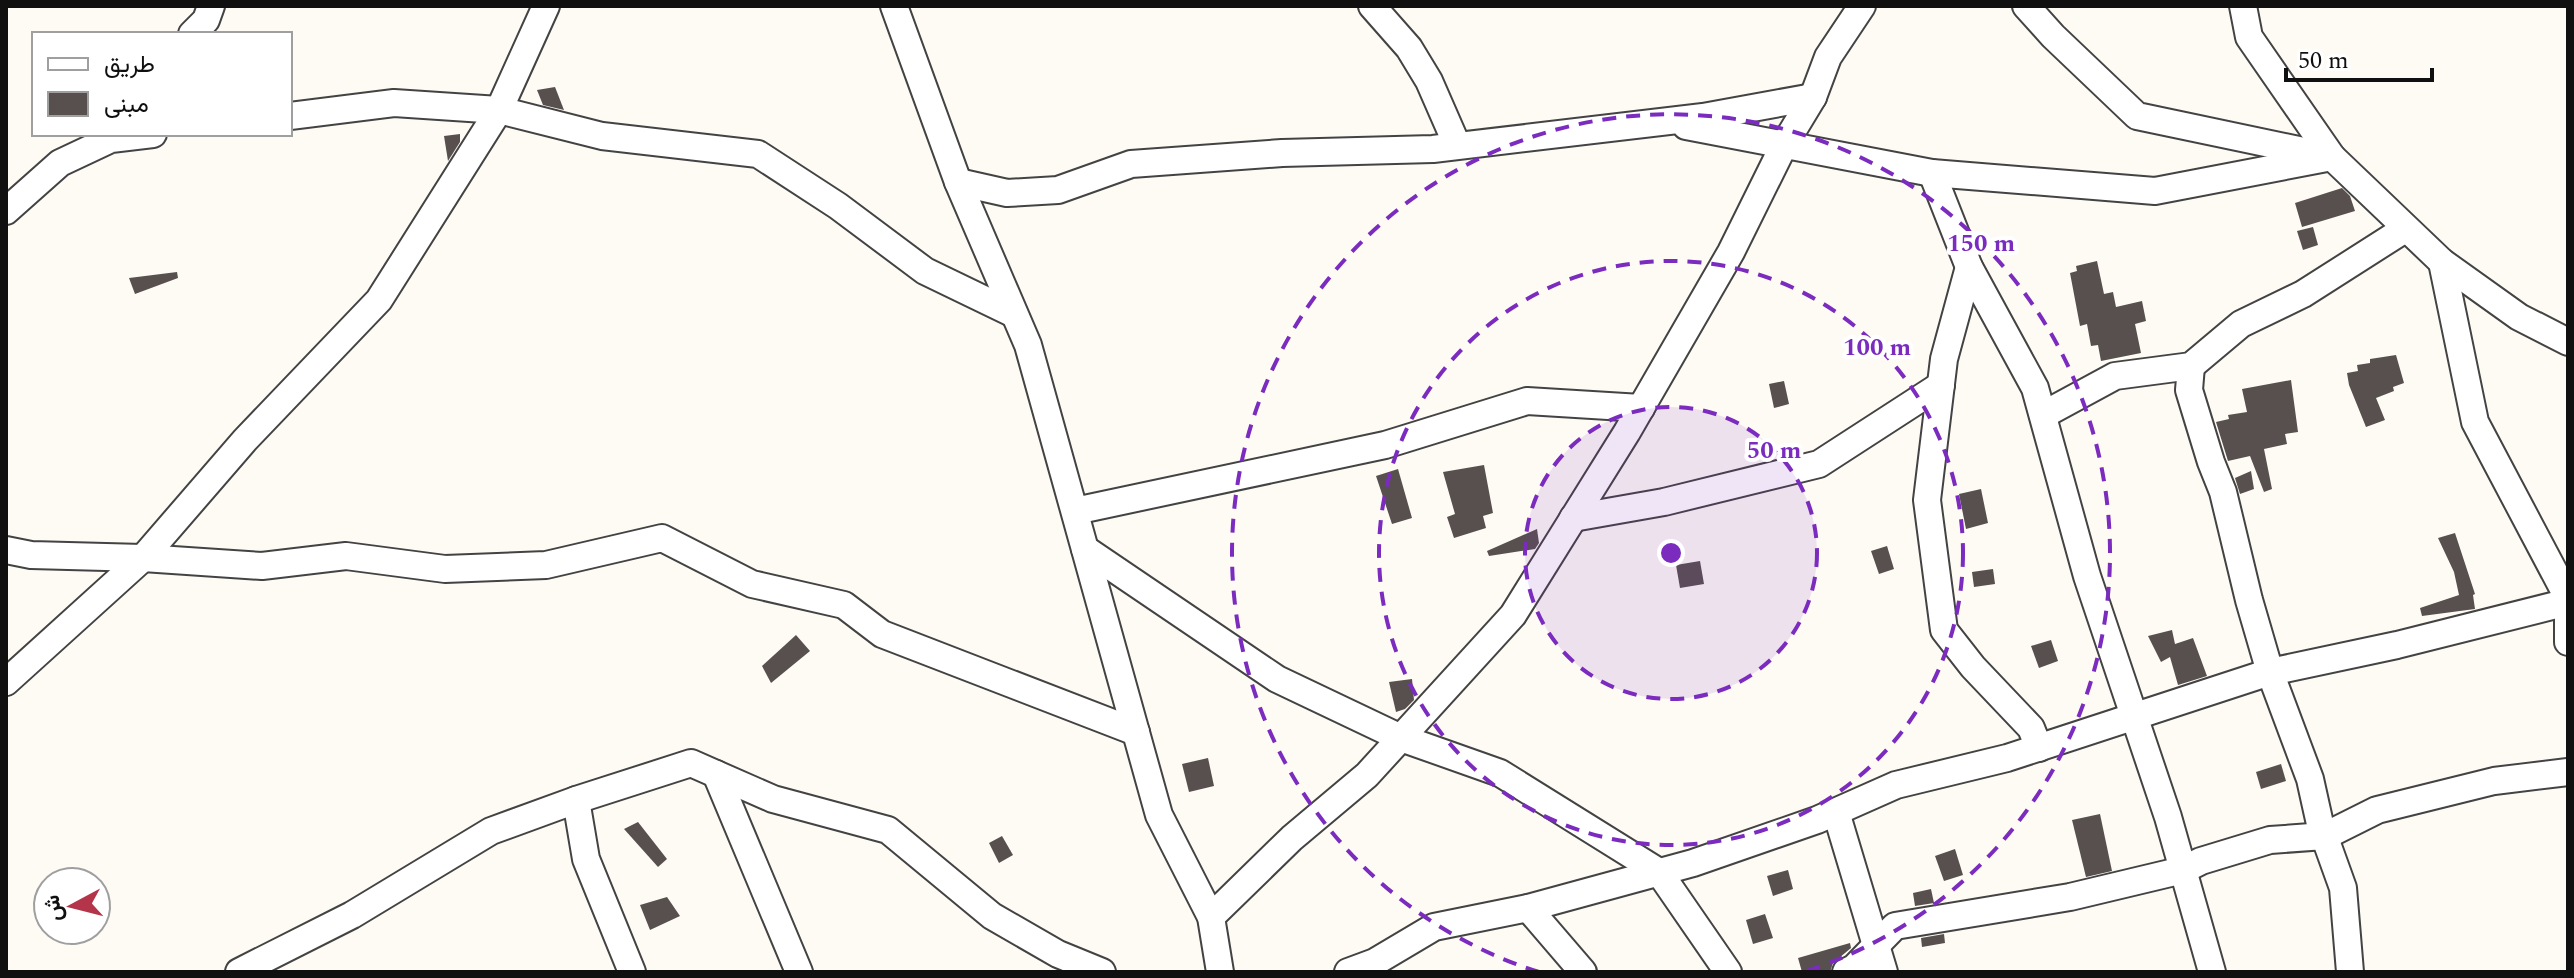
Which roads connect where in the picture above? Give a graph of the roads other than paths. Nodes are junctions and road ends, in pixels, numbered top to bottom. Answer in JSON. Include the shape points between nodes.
{"nodes":[{"id":1,"x":211,"y":6,"type":"edge"},
{"id":2,"x":546,"y":6,"type":"edge"},
{"id":3,"x":894,"y":6,"type":"edge"},
{"id":4,"x":1372,"y":6,"type":"edge"},
{"id":5,"x":1862,"y":6,"type":"edge"},
{"id":6,"x":2026,"y":6,"type":"edge"},
{"id":7,"x":2243,"y":6,"type":"edge"},
{"id":8,"x":2251,"y":6,"type":"edge"},
{"id":9,"x":194,"y":32,"type":"edge"},
{"id":10,"x":2249,"y":37,"type":"junction"},
{"id":11,"x":1813,"y":97,"type":"junction"},
{"id":12,"x":499,"y":110,"type":"junction"},
{"id":13,"x":292,"y":116,"type":"edge"},
{"id":14,"x":1663,"y":122,"type":"junction"},
{"id":15,"x":89,"y":136,"type":"edge"},
{"id":16,"x":136,"y":136,"type":"edge"},
{"id":17,"x":1457,"y":145,"type":"junction"},
{"id":18,"x":1784,"y":145,"type":"junction"},
{"id":19,"x":2332,"y":157,"type":"junction"},
{"id":20,"x":60,"y":163,"type":"junction"},
{"id":21,"x":1932,"y":173,"type":"junction"},
{"id":22,"x":958,"y":182,"type":"junction"},
{"id":23,"x":6,"y":211,"type":"edge"},
{"id":24,"x":2405,"y":229,"type":"junction"},
{"id":25,"x":2442,"y":262,"type":"junction"},
{"id":26,"x":1969,"y":267,"type":"junction"},
{"id":27,"x":1014,"y":314,"type":"junction"},
{"id":28,"x":2568,"y":342,"type":"edge"},
{"id":29,"x":2191,"y":366,"type":"junction"},
{"id":30,"x":1941,"y":385,"type":"junction"},
{"id":31,"x":1641,"y":408,"type":"junction"},
{"id":32,"x":2043,"y":415,"type":"junction"},
{"id":33,"x":1075,"y":511,"type":"junction"},
{"id":34,"x":1573,"y":518,"type":"junction"},
{"id":35,"x":1085,"y":549,"type":"junction"},
{"id":36,"x":6,"y":550,"type":"edge"},
{"id":37,"x":143,"y":558,"type":"junction"},
{"id":38,"x":2568,"y":600,"type":"edge"},
{"id":39,"x":2568,"y":615,"type":"edge"},
{"id":40,"x":2568,"y":642,"type":"edge"},
{"id":41,"x":2270,"y":672,"type":"junction"},
{"id":42,"x":6,"y":682,"type":"edge"},
{"id":43,"x":2133,"y":717,"type":"junction"},
{"id":44,"x":1136,"y":732,"type":"junction"},
{"id":45,"x":1401,"y":738,"type":"junction"},
{"id":46,"x":2039,"y":748,"type":"junction"},
{"id":47,"x":2568,"y":772,"type":"edge"},
{"id":48,"x":716,"y":774,"type":"junction"},
{"id":49,"x":576,"y":800,"type":"junction"},
{"id":50,"x":1836,"y":812,"type":"junction"},
{"id":51,"x":2325,"y":836,"type":"junction"},
{"id":52,"x":2183,"y":870,"type":"junction"},
{"id":53,"x":1659,"y":872,"type":"junction"},
{"id":54,"x":1528,"y":908,"type":"junction"},
{"id":55,"x":1211,"y":917,"type":"junction"},
{"id":56,"x":1876,"y":946,"type":"junction"},
{"id":57,"x":239,"y":972,"type":"edge"},
{"id":58,"x":632,"y":972,"type":"edge"},
{"id":59,"x":799,"y":972,"type":"edge"},
{"id":60,"x":1102,"y":972,"type":"edge"},
{"id":61,"x":1220,"y":972,"type":"edge"},
{"id":62,"x":1348,"y":972,"type":"edge"},
{"id":63,"x":1583,"y":972,"type":"edge"},
{"id":64,"x":1728,"y":972,"type":"edge"},
{"id":65,"x":1846,"y":972,"type":"edge"},
{"id":66,"x":1884,"y":972,"type":"edge"},
{"id":67,"x":2212,"y":972,"type":"edge"},
{"id":68,"x":2350,"y":972,"type":"edge"}],
"edges":[{"from":1,"to":9,"type":"street"},
{"from":2,"to":12,"type":"street"},
{"from":3,"to":22,"type":"street"},
{"from":4,"to":17,"type":"street","via":[[1409,48]]},
{"from":5,"to":11,"type":"street","via":[[1828,57]]},
{"from":6,"to":19,"type":"street","via":[[2137,116]]},
{"from":7,"to":10,"type":"street"},
{"from":8,"to":10,"type":"street"},
{"from":10,"to":19,"type":"street"},
{"from":11,"to":14,"type":"street"},
{"from":11,"to":18,"type":"street"},
{"from":12,"to":13,"type":"street","via":[[394,103]]},
{"from":12,"to":27,"type":"street","via":[[602,136],[758,154],[925,271]]},
{"from":12,"to":37,"type":"street","via":[[379,300],[245,440]]},
{"from":14,"to":17,"type":"street"},
{"from":14,"to":18,"type":"street"},
{"from":15,"to":20,"type":"street"},
{"from":16,"to":20,"type":"street","via":[[111,139]]},
{"from":17,"to":22,"type":"street","via":[[1131,164],[1045,191],[1007,193]]},
{"from":18,"to":21,"type":"street"},
{"from":18,"to":31,"type":"street","via":[[1731,252]]},
{"from":19,"to":21,"type":"street","via":[[2155,191]]},
{"from":19,"to":24,"type":"street"},
{"from":20,"to":23,"type":"street"},
{"from":21,"to":26,"type":"street"},
{"from":22,"to":27,"type":"street"},
{"from":24,"to":25,"type":"street"},
{"from":24,"to":29,"type":"street","via":[[2303,294],[2241,324]]},
{"from":25,"to":28,"type":"street","via":[[2519,317]]},
{"from":25,"to":38,"type":"street","via":[[2475,422]]},
{"from":26,"to":30,"type":"street"},
{"from":26,"to":32,"type":"street","via":[[2035,388]]},
{"from":27,"to":33,"type":"street","via":[[1028,345]]},
{"from":29,"to":32,"type":"street","via":[[2115,376]]},
{"from":29,"to":41,"type":"street","via":[[2189,390],[2223,492]]},
{"from":30,"to":34,"type":"street","via":[[1819,464]]},
{"from":30,"to":46,"type":"street","via":[[1927,500],[1944,630],[2031,728]]},
{"from":31,"to":33,"type":"street","via":[[1527,401],[1385,445]]},
{"from":31,"to":34,"type":"street"},
{"from":32,"to":43,"type":"street"},
{"from":33,"to":35,"type":"street"},
{"from":34,"to":45,"type":"street","via":[[1513,615]]},
{"from":35,"to":44,"type":"street"},
{"from":35,"to":45,"type":"street","via":[[1277,679]]},
{"from":36,"to":37,"type":"street"},
{"from":37,"to":42,"type":"street"},
{"from":37,"to":44,"type":"street","via":[[262,566],[346,556],[445,569],[546,565],[662,538],[752,584],[844,605],[882,634]]},
{"from":38,"to":41,"type":"street"},
{"from":39,"to":40,"type":"street"},
{"from":41,"to":43,"type":"street"},
{"from":41,"to":51,"type":"street"},
{"from":43,"to":46,"type":"street"},
{"from":43,"to":52,"type":"street"},
{"from":44,"to":55,"type":"street","via":[[1159,815]]},
{"from":45,"to":53,"type":"street","via":[[1500,773]]},
{"from":45,"to":55,"type":"street"},
{"from":46,"to":50,"type":"street","via":[[1896,785]]},
{"from":47,"to":51,"type":"street","via":[[2494,781],[2377,810]]},
{"from":48,"to":49,"type":"street","via":[[691,763]]},
{"from":48,"to":59,"type":"street"},
{"from":48,"to":60,"type":"street","via":[[773,799],[888,830],[992,916]]},
{"from":49,"to":57,"type":"street","via":[[491,831],[352,915]]},
{"from":49,"to":58,"type":"street","via":[[586,859]]},
{"from":50,"to":53,"type":"street"},
{"from":50,"to":56,"type":"street"},
{"from":51,"to":52,"type":"street","via":[[2270,840]]},
{"from":51,"to":68,"type":"street","via":[[2343,888]]},
{"from":52,"to":56,"type":"street","via":[[2070,897],[1895,926]]},
{"from":52,"to":67,"type":"street"},
{"from":53,"to":54,"type":"street"},
{"from":53,"to":64,"type":"street"},
{"from":54,"to":62,"type":"street","via":[[1434,927]]},
{"from":54,"to":63,"type":"street"},
{"from":55,"to":61,"type":"street"},
{"from":56,"to":65,"type":"street"},
{"from":56,"to":66,"type":"street"}]}
